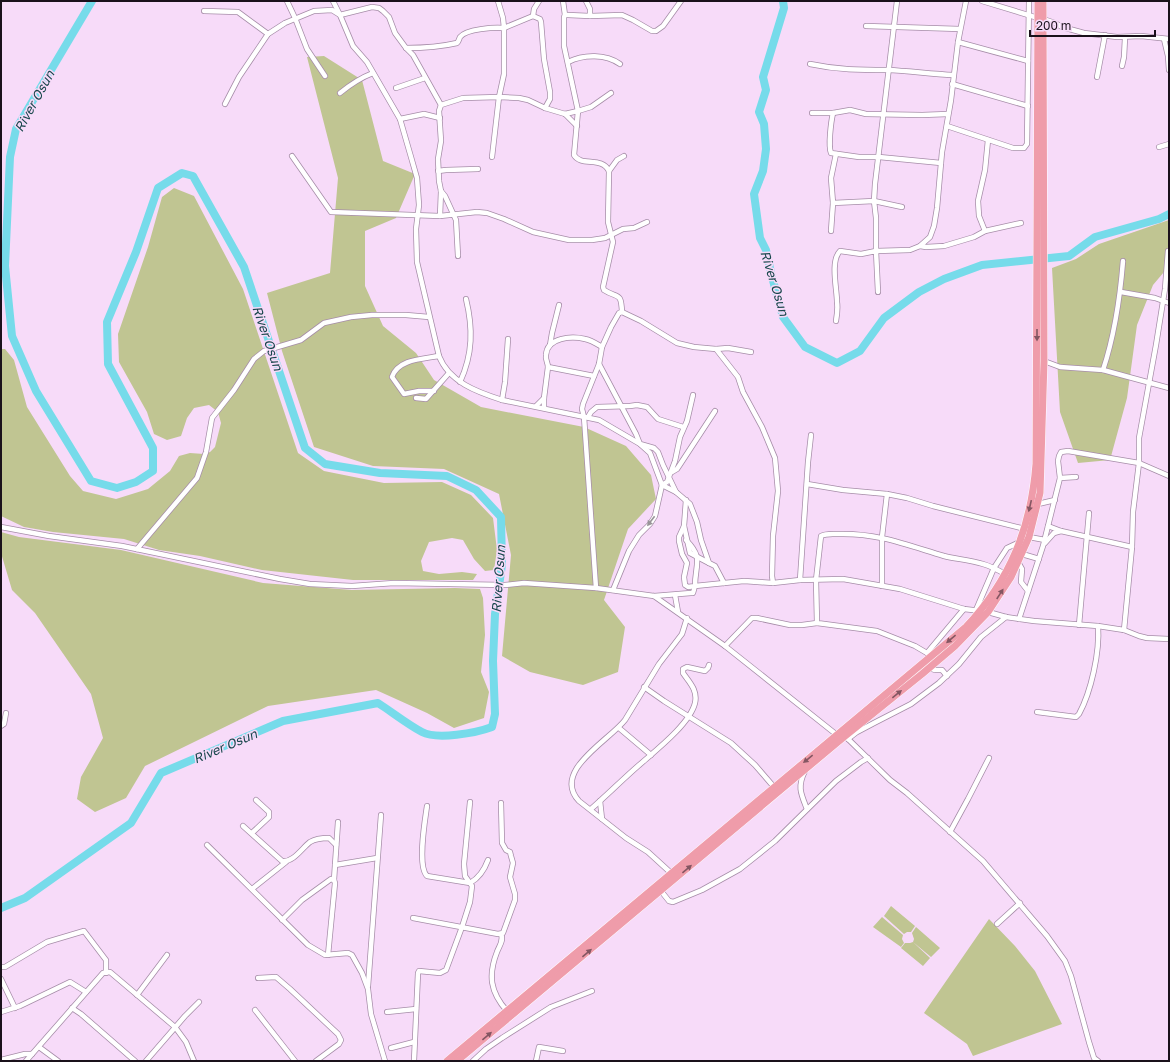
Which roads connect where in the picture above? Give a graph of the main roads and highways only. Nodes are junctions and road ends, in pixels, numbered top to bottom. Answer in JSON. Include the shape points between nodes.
{"nodes":[{"id":1,"x":1038,"y":1,"type":"edge"},
{"id":2,"x":1043,"y":1,"type":"edge"},
{"id":3,"x":1040,"y":19,"type":"junction"},
{"id":4,"x":1040,"y":296,"type":"junction"},
{"id":5,"x":1008,"y":575,"type":"junction"},
{"id":6,"x":982,"y":611,"type":"junction"},
{"id":7,"x":843,"y":737,"type":"junction"},
{"id":8,"x":446,"y":1061,"type":"edge"},
{"id":9,"x":457,"y":1061,"type":"edge"}],
"edges":[{"from":1,"to":3,"type":"highway"},
{"from":2,"to":3,"type":"highway"},
{"from":3,"to":4,"type":"highway"},
{"from":4,"to":5,"type":"highway","one_way":true,"via":[[1034,491],[1025,529]]},
{"from":4,"to":5,"type":"highway","via":[[1044,361],[1038,504],[1022,554]]},
{"from":5,"to":6,"type":"highway"},
{"from":6,"to":7,"type":"highway","one_way":true,"via":[[966,627],[929,654]]},
{"from":7,"to":6,"type":"highway","one_way":true,"via":[[930,668],[966,635]]},
{"from":7,"to":8,"type":"highway","one_way":true,"via":[[774,787]]},
{"from":9,"to":7,"type":"highway","one_way":true}]}
